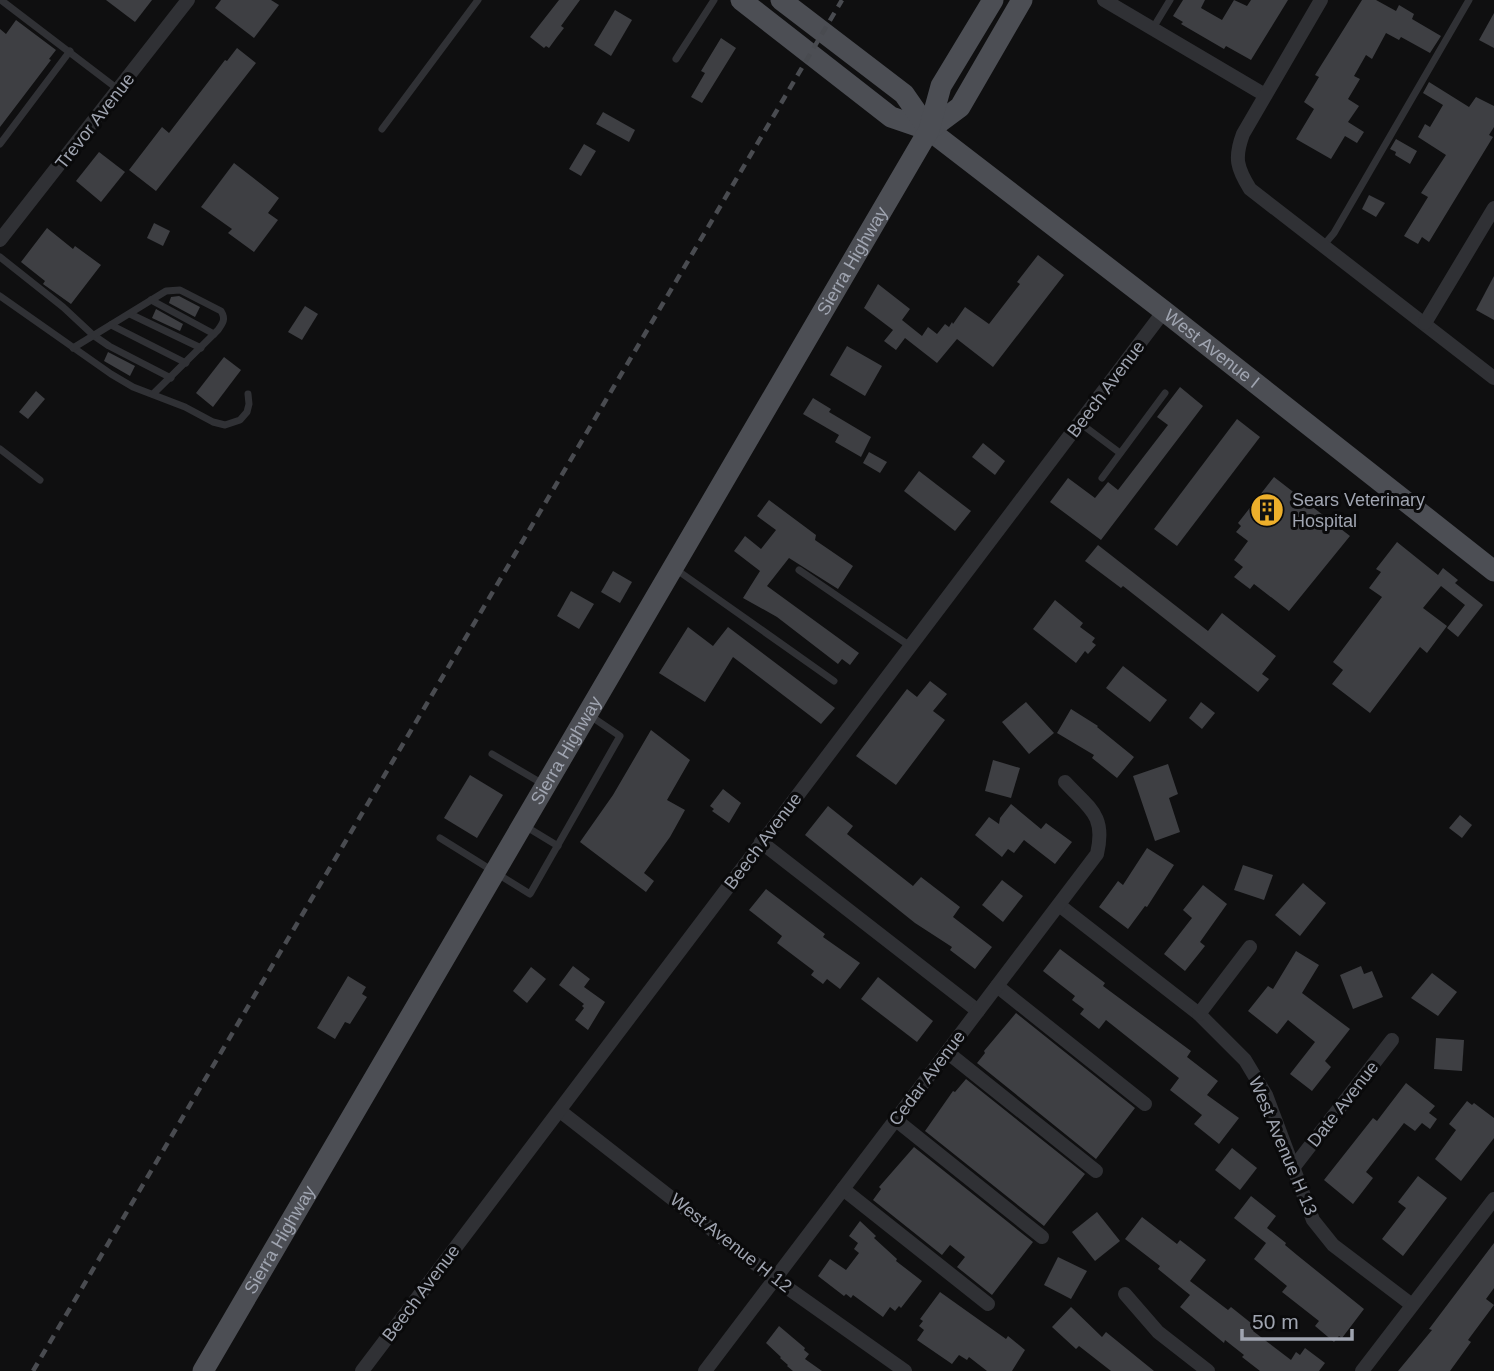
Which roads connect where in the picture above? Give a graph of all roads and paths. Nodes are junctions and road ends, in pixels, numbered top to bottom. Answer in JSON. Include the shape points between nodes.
{"nodes":[{"id":1,"x":1,"y":0,"type":"edge"},
{"id":2,"x":188,"y":0,"type":"edge"},
{"id":3,"x":478,"y":0,"type":"edge"},
{"id":4,"x":714,"y":0,"type":"edge"},
{"id":5,"x":741,"y":0,"type":"edge"},
{"id":6,"x":781,"y":0,"type":"edge"},
{"id":7,"x":993,"y":0,"type":"edge"},
{"id":8,"x":1022,"y":0,"type":"edge"},
{"id":9,"x":1104,"y":0,"type":"edge"},
{"id":10,"x":1170,"y":0,"type":"edge"},
{"id":11,"x":1321,"y":0,"type":"edge"},
{"id":12,"x":1469,"y":0,"type":"edge"},
{"id":13,"x":1153,"y":29,"type":"junction"},
{"id":14,"x":70,"y":51,"type":"junction"},
{"id":15,"x":676,"y":59,"type":"dead end"},
{"id":16,"x":119,"y":90,"type":"junction"},
{"id":17,"x":1265,"y":95,"type":"junction"},
{"id":18,"x":382,"y":129,"type":"dead end"},
{"id":19,"x":929,"y":130,"type":"junction"},
{"id":20,"x":0,"y":144,"type":"edge"},
{"id":21,"x":1494,"y":208,"type":"edge"},
{"id":22,"x":2,"y":234,"type":"edge"},
{"id":23,"x":1323,"y":247,"type":"junction"},
{"id":24,"x":0,"y":257,"type":"edge"},
{"id":25,"x":0,"y":296,"type":"edge"},
{"id":26,"x":150,"y":300,"type":"junction"},
{"id":27,"x":1164,"y":311,"type":"junction"},
{"id":28,"x":130,"y":314,"type":"junction"},
{"id":29,"x":1425,"y":323,"type":"junction"},
{"id":30,"x":111,"y":325,"type":"junction"},
{"id":31,"x":214,"y":334,"type":"junction"},
{"id":32,"x":93,"y":335,"type":"junction"},
{"id":33,"x":73,"y":348,"type":"junction"},
{"id":34,"x":201,"y":348,"type":"junction"},
{"id":35,"x":186,"y":363,"type":"junction"},
{"id":36,"x":171,"y":378,"type":"junction"},
{"id":37,"x":1494,"y":378,"type":"edge"},
{"id":38,"x":1166,"y":393,"type":"dead end"},
{"id":39,"x":153,"y":394,"type":"junction"},
{"id":40,"x":248,"y":394,"type":"dead end"},
{"id":41,"x":1080,"y":424,"type":"junction"},
{"id":42,"x":0,"y":449,"type":"edge"},
{"id":43,"x":1120,"y":453,"type":"junction"},
{"id":44,"x":1102,"y":478,"type":"dead end"},
{"id":45,"x":40,"y":480,"type":"dead end"},
{"id":46,"x":674,"y":568,"type":"junction"},
{"id":47,"x":799,"y":570,"type":"dead end"},
{"id":48,"x":1494,"y":571,"type":"edge"},
{"id":49,"x":911,"y":646,"type":"junction"},
{"id":50,"x":834,"y":681,"type":"dead end"},
{"id":51,"x":588,"y":714,"type":"junction"},
{"id":52,"x":492,"y":754,"type":"dead end"},
{"id":53,"x":1065,"y":782,"type":"dead end"},
{"id":54,"x":547,"y":786,"type":"junction"},
{"id":55,"x":524,"y":825,"type":"junction"},
{"id":56,"x":440,"y":838,"type":"dead end"},
{"id":57,"x":761,"y":842,"type":"junction"},
{"id":58,"x":558,"y":846,"type":"junction"},
{"id":59,"x":495,"y":874,"type":"junction"},
{"id":60,"x":1059,"y":905,"type":"junction"},
{"id":61,"x":1250,"y":947,"type":"dead end"},
{"id":62,"x":997,"y":986,"type":"junction"},
{"id":63,"x":978,"y":1011,"type":"junction"},
{"id":64,"x":1199,"y":1014,"type":"junction"},
{"id":65,"x":1392,"y":1040,"type":"dead end"},
{"id":66,"x":947,"y":1052,"type":"junction"},
{"id":67,"x":1145,"y":1104,"type":"dead end"},
{"id":68,"x":560,"y":1111,"type":"junction"},
{"id":69,"x":896,"y":1120,"type":"junction"},
{"id":70,"x":1293,"y":1168,"type":"junction"},
{"id":71,"x":1096,"y":1171,"type":"dead end"},
{"id":72,"x":844,"y":1188,"type":"junction"},
{"id":73,"x":1494,"y":1199,"type":"edge"},
{"id":74,"x":1042,"y":1237,"type":"dead end"},
{"id":75,"x":775,"y":1279,"type":"junction"},
{"id":76,"x":1125,"y":1294,"type":"dead end"},
{"id":77,"x":988,"y":1304,"type":"dead end"},
{"id":78,"x":1412,"y":1305,"type":"junction"},
{"id":79,"x":203,"y":1371,"type":"edge"},
{"id":80,"x":362,"y":1371,"type":"edge"},
{"id":81,"x":705,"y":1371,"type":"edge"},
{"id":82,"x":905,"y":1371,"type":"edge"},
{"id":83,"x":1208,"y":1371,"type":"edge"},
{"id":84,"x":1362,"y":1371,"type":"edge"}],
"edges":[{"from":1,"to":14,"type":"lane"},
{"from":2,"to":16,"type":"street","name":"Trevor Avenue"},
{"from":3,"to":18,"type":"lane"},
{"from":4,"to":15,"type":"lane"},
{"from":5,"to":19,"type":"main road","name":"West Avenue I","via":[[891,117]]},
{"from":6,"to":19,"type":"main road","name":"West Avenue I","via":[[904,94]]},
{"from":7,"to":19,"type":"main road","name":"Sierra Highway","via":[[941,86]]},
{"from":8,"to":19,"type":"main road","name":"Sierra Highway","via":[[960,107]]},
{"from":9,"to":13,"type":"street"},
{"from":10,"to":13,"type":"lane"},
{"from":11,"to":17,"type":"street"},
{"from":12,"to":23,"type":"lane"},
{"from":13,"to":17,"type":"street"},
{"from":14,"to":16,"type":"lane"},
{"from":14,"to":20,"type":"lane"},
{"from":16,"to":22,"type":"street","name":"Trevor Avenue"},
{"from":17,"to":23,"type":"street","via":[[1236,152],[1240,172],[1250,189]]},
{"from":19,"to":27,"type":"main road","name":"West Avenue I"},
{"from":19,"to":46,"type":"main road","name":"Sierra Highway"},
{"from":21,"to":29,"type":"street"},
{"from":23,"to":29,"type":"street"},
{"from":24,"to":32,"type":"lane"},
{"from":25,"to":33,"type":"lane"},
{"from":26,"to":28,"type":"lane"},
{"from":26,"to":31,"type":"lane"},
{"from":26,"to":31,"type":"lane","via":[[174,289],[211,305],[224,316]]},
{"from":27,"to":41,"type":"street","name":"Beech Avenue"},
{"from":27,"to":48,"type":"main road","name":"West Avenue I"},
{"from":28,"to":30,"type":"lane"},
{"from":28,"to":34,"type":"lane"},
{"from":29,"to":37,"type":"street"},
{"from":30,"to":32,"type":"lane"},
{"from":30,"to":35,"type":"lane"},
{"from":31,"to":34,"type":"lane"},
{"from":32,"to":33,"type":"lane"},
{"from":32,"to":36,"type":"lane"},
{"from":33,"to":39,"type":"lane","via":[[133,387]]},
{"from":34,"to":35,"type":"lane"},
{"from":35,"to":36,"type":"lane"},
{"from":36,"to":39,"type":"lane"},
{"from":38,"to":43,"type":"lane"},
{"from":39,"to":40,"type":"lane","via":[[225,425],[247,412]]},
{"from":41,"to":43,"type":"lane"},
{"from":41,"to":49,"type":"street","name":"Beech Avenue"},
{"from":42,"to":45,"type":"lane"},
{"from":43,"to":44,"type":"lane"},
{"from":46,"to":50,"type":"lane"},
{"from":46,"to":51,"type":"main road","name":"Sierra Highway"},
{"from":47,"to":49,"type":"lane"},
{"from":49,"to":57,"type":"street","name":"Beech Avenue"},
{"from":51,"to":54,"type":"main road","name":"Sierra Highway"},
{"from":51,"to":58,"type":"lane","via":[[620,736]]},
{"from":52,"to":54,"type":"lane"},
{"from":53,"to":60,"type":"street","name":"Cedar Avenue","via":[[1097,816],[1102,834],[1097,854]]},
{"from":54,"to":55,"type":"main road","name":"Sierra Highway"},
{"from":55,"to":58,"type":"lane"},
{"from":55,"to":59,"type":"main road","name":"Sierra Highway"},
{"from":56,"to":59,"type":"lane"},
{"from":57,"to":63,"type":"street"},
{"from":57,"to":68,"type":"street","name":"Beech Avenue"},
{"from":58,"to":59,"type":"lane","via":[[530,894]]},
{"from":59,"to":79,"type":"main road","name":"Sierra Highway"},
{"from":60,"to":62,"type":"street","name":"Cedar Avenue"},
{"from":60,"to":64,"type":"street","name":"West Avenue H 13"},
{"from":61,"to":64,"type":"street"},
{"from":62,"to":63,"type":"street","name":"Cedar Avenue"},
{"from":62,"to":67,"type":"street"},
{"from":63,"to":66,"type":"street","name":"Cedar Avenue"},
{"from":64,"to":70,"type":"street","name":"West Avenue H 13","via":[[1245,1060],[1266,1095]]},
{"from":65,"to":70,"type":"street","name":"Date Avenue"},
{"from":66,"to":69,"type":"street","name":"Cedar Avenue"},
{"from":66,"to":71,"type":"street"},
{"from":68,"to":75,"type":"street","name":"West Avenue H 12"},
{"from":68,"to":80,"type":"street","name":"Beech Avenue"},
{"from":69,"to":72,"type":"street","name":"Cedar Avenue"},
{"from":69,"to":74,"type":"street"},
{"from":70,"to":78,"type":"street","name":"West Avenue H 13","via":[[1312,1220],[1333,1245]]},
{"from":72,"to":75,"type":"street","name":"Cedar Avenue"},
{"from":72,"to":77,"type":"street"},
{"from":73,"to":78,"type":"street"},
{"from":75,"to":81,"type":"street","name":"Cedar Avenue"},
{"from":75,"to":82,"type":"street","name":"West Avenue H 12"},
{"from":76,"to":83,"type":"street","via":[[1158,1332]]},
{"from":78,"to":84,"type":"street"}]}
